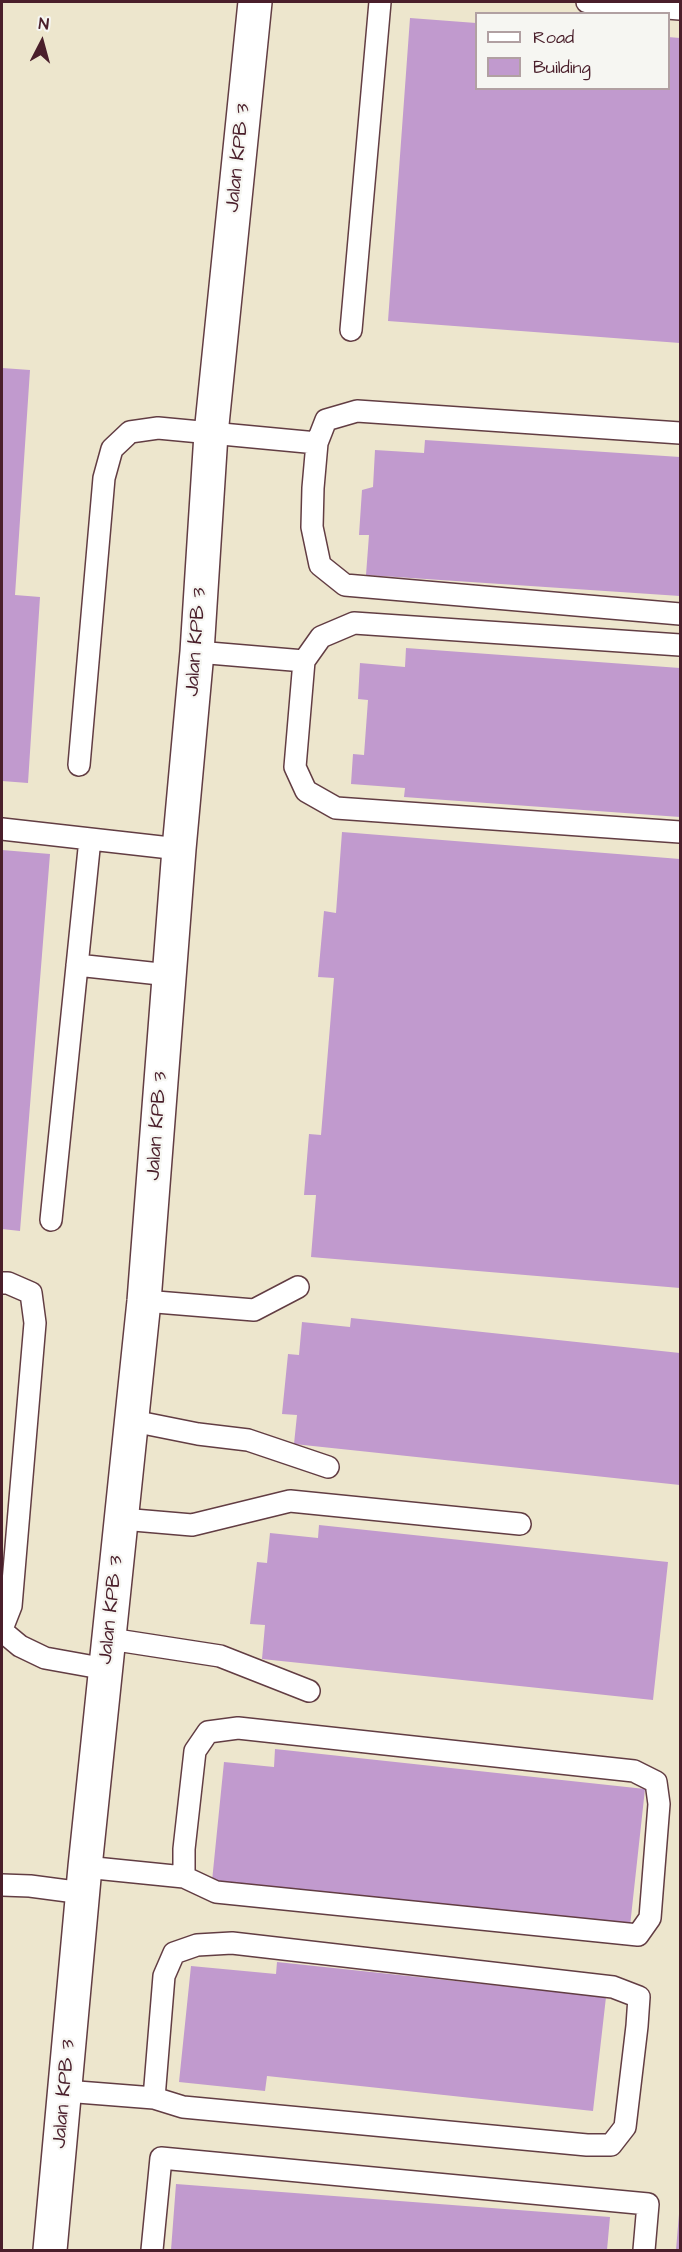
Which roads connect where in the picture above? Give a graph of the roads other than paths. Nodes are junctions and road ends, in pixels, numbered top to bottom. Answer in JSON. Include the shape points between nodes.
{"nodes":[{"id":1,"x":255,"y":2,"type":"edge"},
{"id":2,"x":380,"y":2,"type":"edge"},
{"id":3,"x":587,"y":2,"type":"edge"},
{"id":4,"x":681,"y":9,"type":"edge"},
{"id":5,"x":351,"y":330,"type":"dead end"},
{"id":6,"x":681,"y":433,"type":"edge"},
{"id":7,"x":211,"y":434,"type":"junction"},
{"id":8,"x":317,"y":443,"type":"junction"},
{"id":9,"x":681,"y":614,"type":"edge"},
{"id":10,"x":681,"y":645,"type":"edge"},
{"id":11,"x":197,"y":652,"type":"junction"},
{"id":12,"x":304,"y":661,"type":"junction"},
{"id":13,"x":79,"y":765,"type":"dead end"},
{"id":14,"x":2,"y":829,"type":"edge"},
{"id":15,"x":681,"y":832,"type":"edge"},
{"id":16,"x":90,"y":839,"type":"junction"},
{"id":17,"x":179,"y":849,"type":"junction"},
{"id":18,"x":77,"y":965,"type":"junction"},
{"id":19,"x":169,"y":975,"type":"junction"},
{"id":20,"x":51,"y":1220,"type":"dead end"},
{"id":21,"x":2,"y":1283,"type":"edge"},
{"id":22,"x":298,"y":1287,"type":"dead end"},
{"id":23,"x":144,"y":1301,"type":"junction"},
{"id":24,"x":133,"y":1421,"type":"junction"},
{"id":25,"x":328,"y":1467,"type":"dead end"},
{"id":26,"x":122,"y":1519,"type":"junction"},
{"id":27,"x":520,"y":1524,"type":"dead end"},
{"id":28,"x":2,"y":1630,"type":"edge"},
{"id":29,"x":108,"y":1654,"type":"junction"},
{"id":30,"x":309,"y":1691,"type":"dead end"},
{"id":31,"x":184,"y":1877,"type":"junction"},
{"id":32,"x":84,"y":1880,"type":"junction"},
{"id":33,"x":2,"y":1885,"type":"edge"},
{"id":34,"x":65,"y":2091,"type":"junction"},
{"id":35,"x":154,"y":2098,"type":"junction"},
{"id":36,"x":50,"y":2250,"type":"edge"},
{"id":37,"x":152,"y":2250,"type":"edge"},
{"id":38,"x":645,"y":2250,"type":"edge"}],
"edges":[{"from":1,"to":7,"type":"street","name":"Jalan KPB 3"},
{"from":2,"to":5,"type":"lane"},
{"from":3,"to":4,"type":"lane"},
{"from":6,"to":8,"type":"lane","via":[[357,411],[326,420]]},
{"from":7,"to":8,"type":"lane"},
{"from":7,"to":11,"type":"street","name":"Jalan KPB 3"},
{"from":7,"to":13,"type":"lane","via":[[158,428],[130,432],[112,450],[104,478]]},
{"from":8,"to":9,"type":"lane","via":[[312,526],[320,565],[345,585]]},
{"from":10,"to":12,"type":"lane","via":[[354,624],[321,637]]},
{"from":11,"to":12,"type":"lane"},
{"from":11,"to":17,"type":"street","name":"Jalan KPB 3"},
{"from":12,"to":15,"type":"lane","via":[[295,767],[306,791],[336,808]]},
{"from":14,"to":16,"type":"lane"},
{"from":16,"to":17,"type":"lane"},
{"from":16,"to":18,"type":"lane"},
{"from":17,"to":19,"type":"street","name":"Jalan KPB 3"},
{"from":18,"to":19,"type":"lane"},
{"from":18,"to":20,"type":"lane"},
{"from":19,"to":23,"type":"street","name":"Jalan KPB 3"},
{"from":21,"to":28,"type":"lane","via":[[31,1293],[35,1323],[11,1606]]},
{"from":22,"to":23,"type":"lane","via":[[254,1310]]},
{"from":23,"to":24,"type":"street","name":"Jalan KPB 3"},
{"from":24,"to":25,"type":"lane","via":[[248,1440]]},
{"from":24,"to":26,"type":"street","name":"Jalan KPB 3"},
{"from":26,"to":27,"type":"lane","via":[[192,1525],[290,1501]]},
{"from":26,"to":29,"type":"street","name":"Jalan KPB 3"},
{"from":28,"to":29,"type":"lane","via":[[20,1646],[45,1658]]},
{"from":29,"to":30,"type":"lane","via":[[220,1656]]},
{"from":29,"to":32,"type":"street","name":"Jalan KPB 3"},
{"from":31,"to":31,"type":"lane","via":[[195,1750],[207,1732],[238,1728],[634,1771],[656,1782],[659,1803],[650,1918],[638,1935],[216,1892]]},
{"from":31,"to":32,"type":"lane"},
{"from":32,"to":33,"type":"lane"},
{"from":32,"to":34,"type":"street","name":"Jalan KPB 3"},
{"from":34,"to":35,"type":"lane"},
{"from":34,"to":36,"type":"street","name":"Jalan KPB 3"},
{"from":35,"to":35,"type":"lane","via":[[164,1976],[174,1953],[197,1945],[232,1943],[613,1987],[639,1997],[626,2127],[611,2145],[183,2106]]},
{"from":37,"to":38,"type":"lane","via":[[162,2158],[648,2204]]}]}
